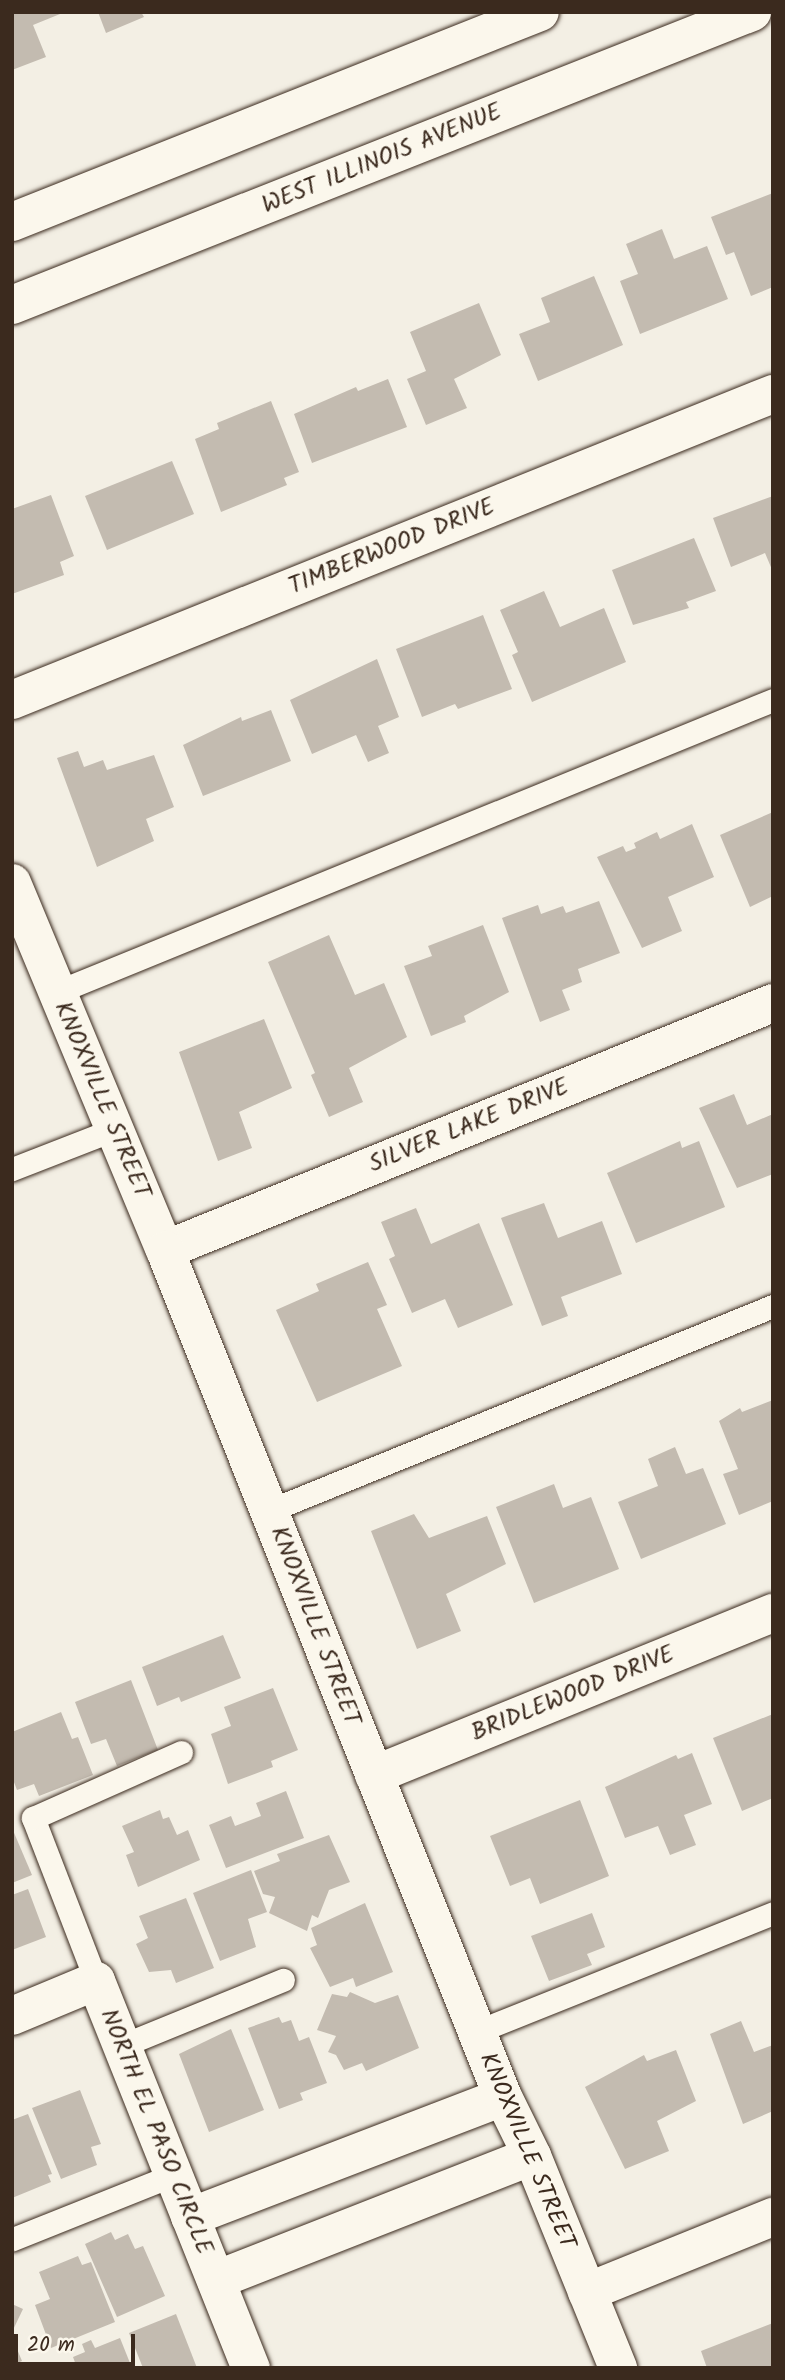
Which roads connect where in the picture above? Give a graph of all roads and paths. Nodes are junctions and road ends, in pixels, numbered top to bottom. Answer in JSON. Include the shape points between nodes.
{"nodes":[{"id":1,"x":540,"y":12,"type":"edge"},
{"id":2,"x":752,"y":12,"type":"edge"},
{"id":3,"x":12,"y":222,"type":"edge"},
{"id":4,"x":12,"y":305,"type":"edge"},
{"id":5,"x":773,"y":394,"type":"edge"},
{"id":6,"x":12,"y":700,"type":"edge"},
{"id":7,"x":773,"y":700,"type":"edge"},
{"id":8,"x":12,"y":883,"type":"edge"},
{"id":9,"x":57,"y":992,"type":"junction"},
{"id":10,"x":773,"y":1003,"type":"edge"},
{"id":11,"x":115,"y":1129,"type":"junction"},
{"id":12,"x":12,"y":1169,"type":"edge"},
{"id":13,"x":166,"y":1250,"type":"junction"},
{"id":14,"x":773,"y":1306,"type":"edge"},
{"id":15,"x":271,"y":1510,"type":"junction"},
{"id":16,"x":773,"y":1613,"type":"edge"},
{"id":17,"x":181,"y":1752,"type":"dead end"},
{"id":18,"x":373,"y":1776,"type":"junction"},
{"id":19,"x":773,"y":1913,"type":"edge"},
{"id":20,"x":283,"y":1980,"type":"dead end"},
{"id":21,"x":96,"y":1981,"type":"junction"},
{"id":22,"x":12,"y":2016,"type":"edge"},
{"id":23,"x":477,"y":2032,"type":"junction"},
{"id":24,"x":121,"y":2046,"type":"junction"},
{"id":25,"x":503,"y":2097,"type":"junction"},
{"id":26,"x":532,"y":2156,"type":"junction"},
{"id":27,"x":173,"y":2175,"type":"junction"},
{"id":28,"x":190,"y":2217,"type":"junction"},
{"id":29,"x":773,"y":2217,"type":"edge"},
{"id":30,"x":13,"y":2239,"type":"edge"},
{"id":31,"x":216,"y":2280,"type":"junction"},
{"id":32,"x":587,"y":2292,"type":"junction"},
{"id":33,"x":251,"y":2368,"type":"edge"},
{"id":34,"x":618,"y":2368,"type":"edge"}],
"edges":[{"from":1,"to":3,"type":"street"},
{"from":2,"to":4,"type":"street","name":"WEST ILLINOIS AVENUE"},
{"from":5,"to":6,"type":"street","name":"TIMBERWOOD DRIVE"},
{"from":7,"to":9,"type":"lane"},
{"from":8,"to":9,"type":"street","name":"KNOXVILLE STREET"},
{"from":9,"to":11,"type":"street","name":"KNOXVILLE STREET"},
{"from":10,"to":13,"type":"street","name":"SILVER LAKE DRIVE"},
{"from":11,"to":12,"type":"lane"},
{"from":11,"to":13,"type":"street","name":"KNOXVILLE STREET"},
{"from":13,"to":15,"type":"street","name":"KNOXVILLE STREET"},
{"from":14,"to":15,"type":"lane"},
{"from":15,"to":18,"type":"street","name":"KNOXVILLE STREET"},
{"from":16,"to":18,"type":"street","name":"BRIDLEWOOD DRIVE"},
{"from":17,"to":21,"type":"lane","via":[[33,1818]]},
{"from":18,"to":23,"type":"street","name":"KNOXVILLE STREET"},
{"from":19,"to":23,"type":"lane"},
{"from":20,"to":24,"type":"lane"},
{"from":21,"to":22,"type":"street","name":"NORTH EL PASO CIRCLE"},
{"from":21,"to":24,"type":"street","name":"NORTH EL PASO CIRCLE"},
{"from":23,"to":25,"type":"street","name":"KNOXVILLE STREET"},
{"from":24,"to":27,"type":"street","name":"NORTH EL PASO CIRCLE"},
{"from":25,"to":26,"type":"street","name":"KNOXVILLE STREET"},
{"from":25,"to":28,"type":"street"},
{"from":26,"to":31,"type":"street"},
{"from":26,"to":32,"type":"street","name":"KNOXVILLE STREET"},
{"from":27,"to":28,"type":"street","name":"NORTH EL PASO CIRCLE"},
{"from":27,"to":30,"type":"lane"},
{"from":28,"to":31,"type":"street","name":"NORTH EL PASO CIRCLE"},
{"from":29,"to":32,"type":"street"},
{"from":31,"to":33,"type":"street","name":"NORTH EL PASO CIRCLE"},
{"from":32,"to":34,"type":"street","name":"KNOXVILLE STREET"}]}
